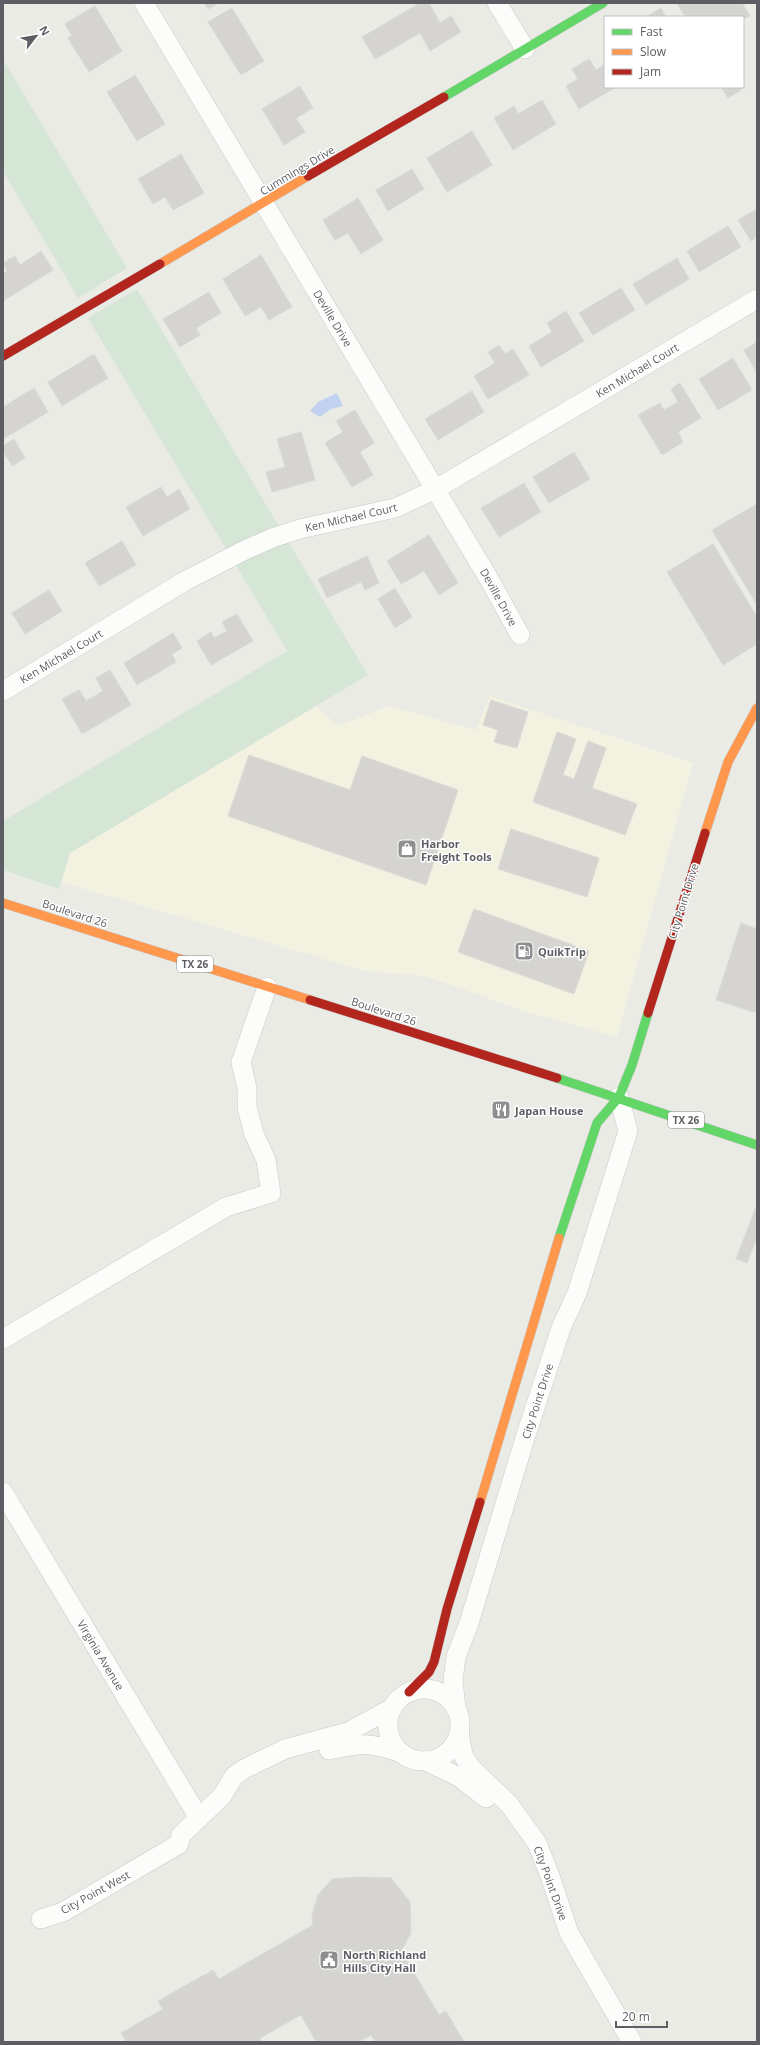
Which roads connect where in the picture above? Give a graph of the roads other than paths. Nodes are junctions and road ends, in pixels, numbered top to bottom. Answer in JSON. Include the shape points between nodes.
{"nodes":[{"id":1,"x":144,"y":3,"type":"edge"},
{"id":2,"x":497,"y":3,"type":"edge"},
{"id":3,"x":603,"y":3,"type":"edge"},
{"id":4,"x":525,"y":49,"type":"junction"},
{"id":5,"x":264,"y":204,"type":"junction"},
{"id":6,"x":757,"y":298,"type":"edge"},
{"id":7,"x":3,"y":356,"type":"edge"},
{"id":8,"x":436,"y":490,"type":"junction"},
{"id":9,"x":520,"y":635,"type":"dead end"},
{"id":10,"x":3,"y":691,"type":"edge"},
{"id":11,"x":757,"y":708,"type":"edge"},
{"id":12,"x":3,"y":903,"type":"edge"},
{"id":13,"x":267,"y":987,"type":"junction"},
{"id":14,"x":619,"y":1097,"type":"junction"},
{"id":15,"x":757,"y":1145,"type":"edge"},
{"id":16,"x":3,"y":1339,"type":"edge"},
{"id":17,"x":3,"y":1492,"type":"edge"},
{"id":18,"x":410,"y":1692,"type":"junction"},
{"id":19,"x":392,"y":1708,"type":"junction"},
{"id":20,"x":456,"y":1708,"type":"junction"},
{"id":21,"x":459,"y":1733,"type":"junction"},
{"id":22,"x":401,"y":1753,"type":"junction"},
{"id":23,"x":426,"y":1761,"type":"junction"},
{"id":24,"x":226,"y":1792,"type":"junction"},
{"id":25,"x":199,"y":1818,"type":"junction"},
{"id":26,"x":181,"y":1835,"type":"junction"},
{"id":27,"x":619,"y":2042,"type":"edge"},
{"id":28,"x":632,"y":2042,"type":"edge"}],
"edges":[{"from":1,"to":5,"type":"street","name":"Deville Drive"},
{"from":2,"to":4,"type":"street"},
{"from":3,"to":4,"type":"street","name":"Cummings Drive"},
{"from":4,"to":5,"type":"street","name":"Cummings Drive"},
{"from":5,"to":7,"type":"street","name":"Cummings Drive"},
{"from":5,"to":8,"type":"street","name":"Deville Drive"},
{"from":6,"to":8,"type":"street","name":"Ken Michael Court"},
{"from":8,"to":9,"type":"street","name":"Deville Drive","via":[[490,578]]},
{"from":8,"to":10,"type":"street","name":"Ken Michael Court","via":[[395,508],[300,529],[243,551],[185,581]]},
{"from":11,"to":14,"type":"street","name":"City Point Drive","via":[[728,762],[634,1058]]},
{"from":12,"to":13,"type":"street","name":"Boulevard 26","number":"TX 26"},
{"from":13,"to":14,"type":"street","name":"Boulevard 26","number":"TX 26"},
{"from":13,"to":16,"type":"street","via":[[241,1062],[247,1088],[247,1108],[254,1134],[266,1160],[271,1193],[226,1207]]},
{"from":14,"to":15,"type":"street","name":"Boulevard 26","number":"TX 26"},
{"from":14,"to":18,"type":"street","name":"City Point Drive","via":[[597,1123],[584,1159],[447,1609],[434,1662],[429,1672]]},
{"from":14,"to":20,"type":"street","name":"City Point Drive","via":[[628,1131],[577,1293],[558,1336],[469,1623],[456,1657],[453,1680]]},
{"from":17,"to":25,"type":"street","name":"Virginia Avenue"},
{"from":18,"to":19,"type":"street"},
{"from":18,"to":20,"type":"street","via":[[420,1689],[437,1691],[445,1695]]},
{"from":19,"to":22,"type":"street","via":[[389,1733]]},
{"from":19,"to":24,"type":"street","name":"City Point West","via":[[348,1732],[285,1749],[256,1762],[234,1776]]},
{"from":20,"to":21,"type":"street","via":[[460,1720]]},
{"from":21,"to":23,"type":"street","via":[[456,1742],[446,1754]]},
{"from":21,"to":28,"type":"street","name":"City Point Drive","via":[[463,1755],[471,1768],[509,1804],[537,1843],[569,1933]]},
{"from":22,"to":23,"type":"street","via":[[416,1760]]},
{"from":22,"to":24,"type":"street","name":"City Point West","via":[[363,1743],[322,1751],[271,1768],[240,1788]]},
{"from":23,"to":27,"type":"street","name":"City Point Drive","via":[[459,1777],[484,1796],[501,1812],[520,1837],[534,1863],[558,1936]]},
{"from":24,"to":25,"type":"street","name":"City Point West"},
{"from":25,"to":26,"type":"street","name":"City Point West"},
{"from":26,"to":26,"type":"street","name":"City Point West","via":[[171,1834],[58,1902],[41,1919],[63,1912],[179,1844]]}]}
